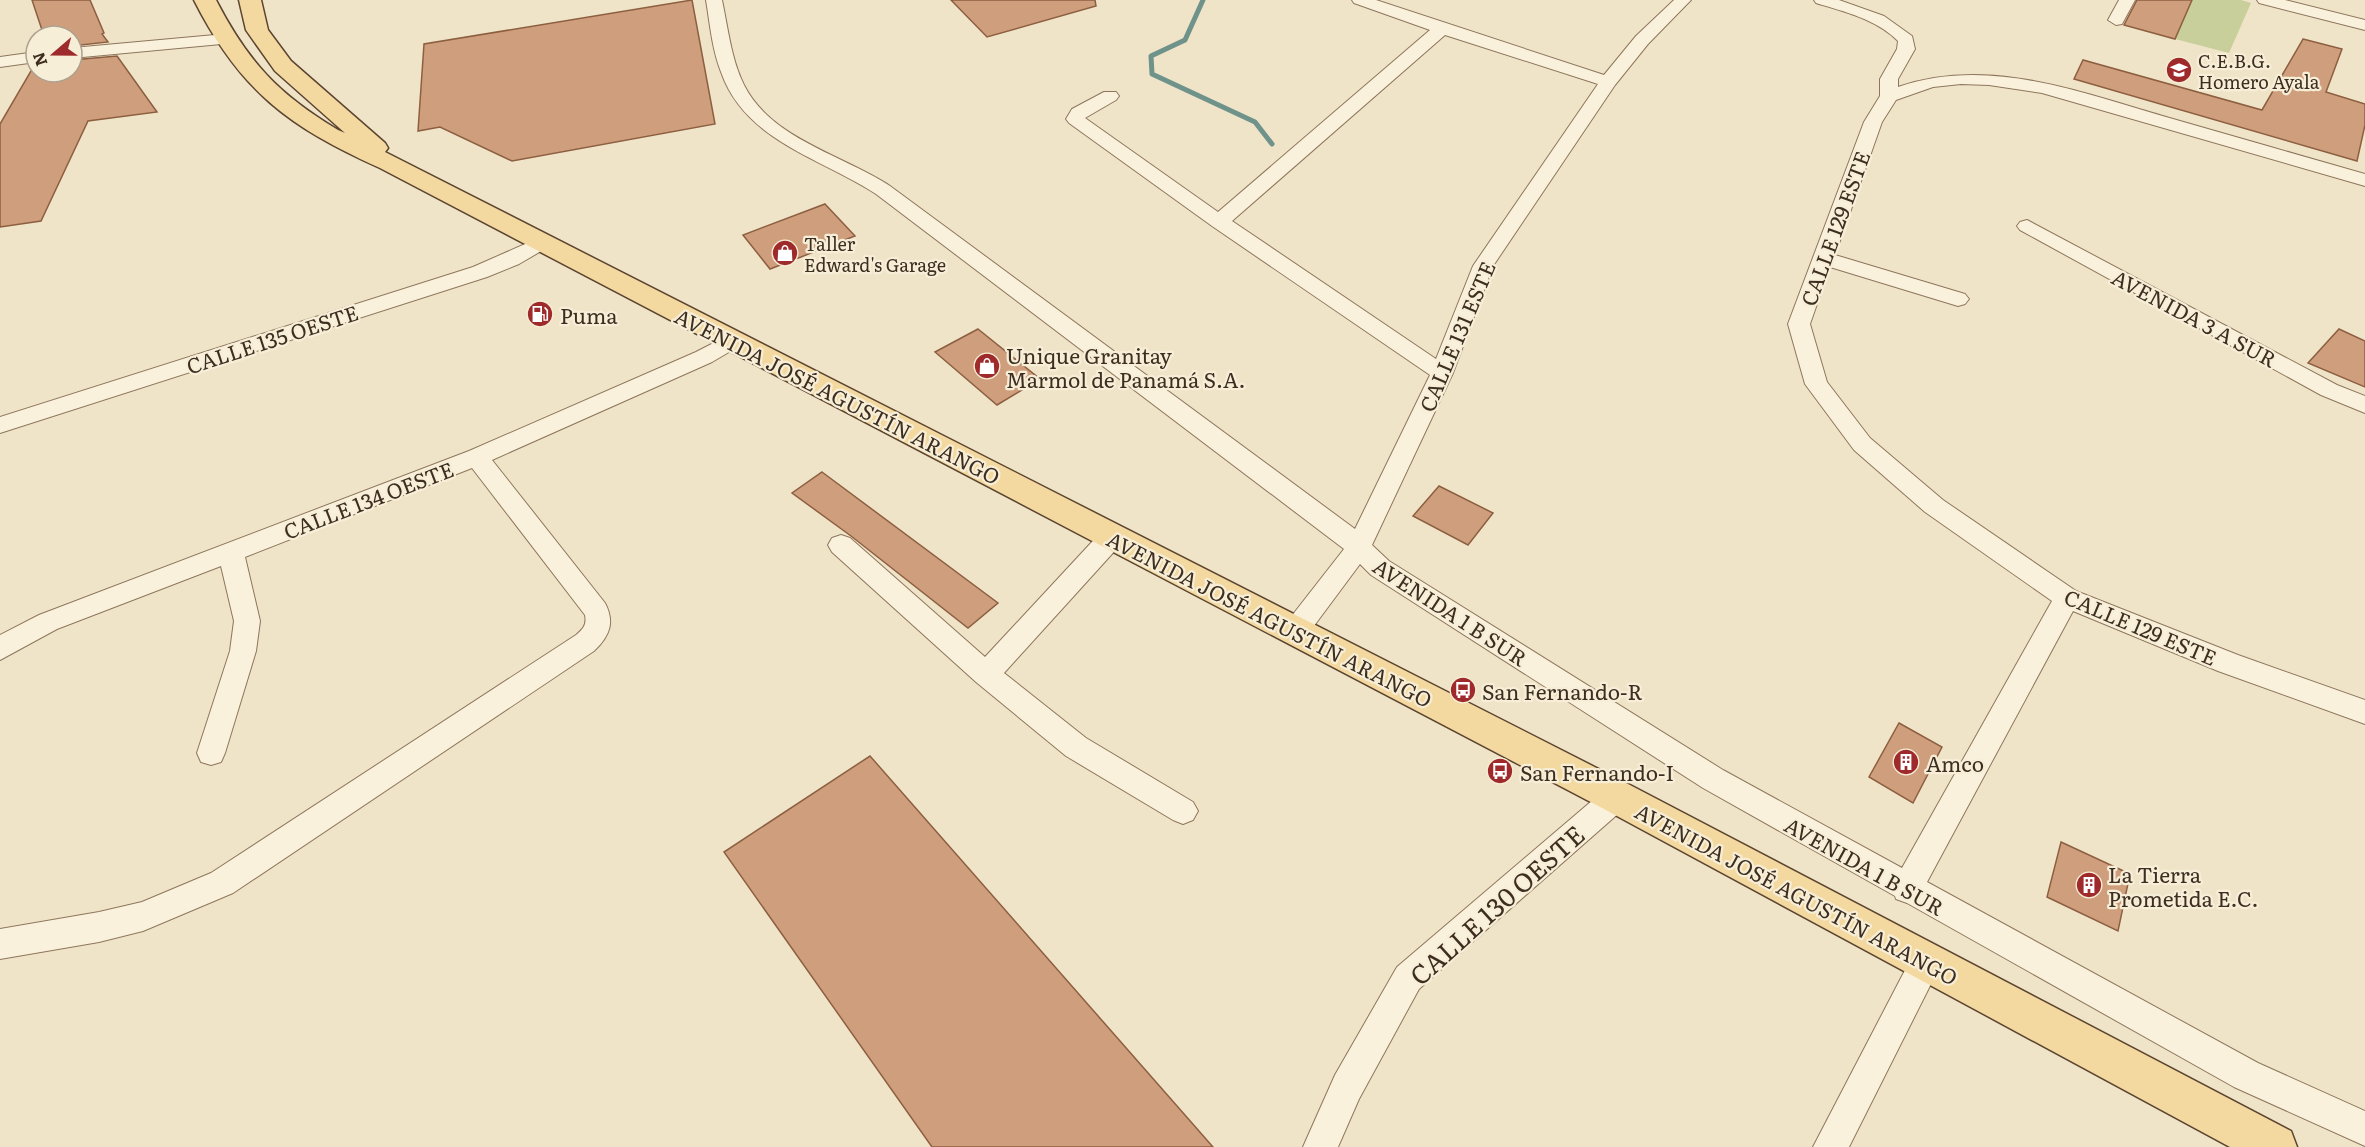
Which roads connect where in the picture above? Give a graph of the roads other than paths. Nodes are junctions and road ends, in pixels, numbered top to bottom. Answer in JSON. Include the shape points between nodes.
{"nodes":[{"id":1,"x":205,"y":0,"type":"edge"},
{"id":2,"x":714,"y":0,"type":"edge"},
{"id":3,"x":1360,"y":0,"type":"edge"},
{"id":4,"x":1683,"y":0,"type":"edge"},
{"id":5,"x":1822,"y":0,"type":"edge"},
{"id":6,"x":2127,"y":0,"type":"edge"},
{"id":7,"x":2265,"y":0,"type":"edge"},
{"id":8,"x":251,"y":4,"type":"edge"},
{"id":9,"x":2309,"y":5,"type":"edge"},
{"id":10,"x":2116,"y":20,"type":"dead end"},
{"id":11,"x":2365,"y":26,"type":"edge"},
{"id":12,"x":1441,"y":28,"type":"junction"},
{"id":13,"x":226,"y":39,"type":"junction"},
{"id":14,"x":1906,"y":49,"type":"junction"},
{"id":15,"x":84,"y":52,"type":"edge"},
{"id":16,"x":275,"y":55,"type":"junction"},
{"id":17,"x":24,"y":59,"type":"edge"},
{"id":18,"x":0,"y":62,"type":"edge"},
{"id":19,"x":1962,"y":79,"type":"junction"},
{"id":20,"x":1608,"y":82,"type":"junction"},
{"id":21,"x":1110,"y":96,"type":"dead end"},
{"id":22,"x":1889,"y":96,"type":"junction"},
{"id":23,"x":389,"y":163,"type":"junction"},
{"id":24,"x":2365,"y":180,"type":"edge"},
{"id":25,"x":1220,"y":222,"type":"junction"},
{"id":26,"x":2027,"y":226,"type":"dead end"},
{"id":27,"x":541,"y":243,"type":"junction"},
{"id":28,"x":1823,"y":258,"type":"junction"},
{"id":29,"x":1958,"y":299,"type":"dead end"},
{"id":30,"x":733,"y":340,"type":"junction"},
{"id":31,"x":1442,"y":374,"type":"junction"},
{"id":32,"x":2365,"y":405,"type":"edge"},
{"id":33,"x":0,"y":425,"type":"edge"},
{"id":34,"x":477,"y":457,"type":"junction"},
{"id":35,"x":1112,"y":537,"type":"junction"},
{"id":36,"x":841,"y":545,"type":"dead end"},
{"id":37,"x":1358,"y":548,"type":"junction"},
{"id":38,"x":231,"y":552,"type":"junction"},
{"id":39,"x":2067,"y":598,"type":"junction"},
{"id":40,"x":1296,"y":630,"type":"junction"},
{"id":41,"x":0,"y":649,"type":"edge"},
{"id":42,"x":986,"y":674,"type":"junction"},
{"id":43,"x":2365,"y":712,"type":"edge"},
{"id":44,"x":211,"y":753,"type":"dead end"},
{"id":45,"x":1617,"y":797,"type":"junction"},
{"id":46,"x":1183,"y":811,"type":"dead end"},
{"id":47,"x":1907,"y":888,"type":"junction"},
{"id":48,"x":0,"y":944,"type":"edge"},
{"id":49,"x":1926,"y":962,"type":"junction"},
{"id":50,"x":2365,"y":1129,"type":"edge"},
{"id":51,"x":2261,"y":1143,"type":"edge"},
{"id":52,"x":1320,"y":1147,"type":"edge"},
{"id":53,"x":1830,"y":1147,"type":"edge"}],
"edges":[{"from":1,"to":13,"type":"main road","name":"AVENIDA JOSÉ AGUSTÍN ARANGO"},
{"from":2,"to":37,"type":"street","name":"AVENIDA 1 B SUR","via":[[726,67],[733,83],[752,110],[770,126],[879,187]]},
{"from":3,"to":12,"type":"street"},
{"from":4,"to":20,"type":"street","name":"CALLE 131 ESTE","via":[[1642,40]]},
{"from":5,"to":14,"type":"street","via":[[1896,27],[1906,40]]},
{"from":6,"to":10,"type":"street"},
{"from":7,"to":9,"type":"street"},
{"from":8,"to":13,"type":"main road","via":[[244,25]]},
{"from":8,"to":16,"type":"main road","name":"AVENIDA JOSÉ AGUSTÍN ARANGO","via":[[257,30]]},
{"from":9,"to":11,"type":"street"},
{"from":12,"to":20,"type":"street"},
{"from":12,"to":25,"type":"street"},
{"from":13,"to":15,"type":"street"},
{"from":13,"to":16,"type":"main road","via":[[252,44]]},
{"from":13,"to":23,"type":"main road","name":"AVENIDA JOSÉ AGUSTÍN ARANGO","via":[[260,84],[306,123]]},
{"from":14,"to":19,"type":"street","via":[[1926,66]]},
{"from":14,"to":22,"type":"street","name":"CALLE 129 ESTE","via":[[1889,79]]},
{"from":16,"to":23,"type":"main road","name":"AVENIDA JOSÉ AGUSTÍN ARANGO"},
{"from":17,"to":18,"type":"street"},
{"from":19,"to":22,"type":"street","via":[[1932,82]]},
{"from":19,"to":24,"type":"street","via":[[2044,88]]},
{"from":20,"to":31,"type":"street","name":"CALLE 131 ESTE","via":[[1483,266]]},
{"from":21,"to":25,"type":"street","via":[[1078,113],[1075,120]]},
{"from":22,"to":28,"type":"street","name":"CALLE 129 ESTE","via":[[1873,122]]},
{"from":23,"to":27,"type":"main road","name":"AVENIDA JOSÉ AGUSTÍN ARANGO"},
{"from":25,"to":31,"type":"street"},
{"from":26,"to":32,"type":"street","name":"AVENIDA 3 A SUR","via":[[2330,390]]},
{"from":27,"to":30,"type":"main road","name":"AVENIDA JOSÉ AGUSTÍN ARANGO"},
{"from":27,"to":33,"type":"street","name":"CALLE 135 OESTE","via":[[480,272]]},
{"from":28,"to":29,"type":"street"},
{"from":28,"to":39,"type":"street","name":"CALLE 129 ESTE","via":[[1799,324],[1816,384],[1862,444],[1934,506]]},
{"from":30,"to":34,"type":"street","name":"CALLE 134 OESTE","via":[[704,357]]},
{"from":30,"to":35,"type":"main road","name":"AVENIDA JOSÉ AGUSTÍN ARANGO"},
{"from":31,"to":37,"type":"street","name":"CALLE 131 ESTE"},
{"from":34,"to":38,"type":"street","name":"CALLE 134 OESTE"},
{"from":34,"to":48,"type":"street","via":[[596,610],[599,627],[585,644],[222,883],[143,916]]},
{"from":35,"to":40,"type":"main road","name":"AVENIDA JOSÉ AGUSTÍN ARANGO"},
{"from":35,"to":42,"type":"street"},
{"from":36,"to":42,"type":"street"},
{"from":37,"to":40,"type":"street","name":"CALLE 131 ESTE"},
{"from":37,"to":47,"type":"street","name":"AVENIDA 1 B SUR","via":[[1380,568],[1713,779]]},
{"from":38,"to":41,"type":"street","name":"CALLE 134 OESTE","via":[[48,622]]},
{"from":38,"to":44,"type":"street","via":[[247,621],[243,651]]},
{"from":39,"to":43,"type":"street","name":"CALLE 129 ESTE","via":[[2228,663]]},
{"from":39,"to":47,"type":"street"},
{"from":40,"to":45,"type":"main road","name":"AVENIDA JOSÉ AGUSTÍN ARANGO"},
{"from":42,"to":46,"type":"street","via":[[1076,747]]},
{"from":45,"to":49,"type":"main road","name":"AVENIDA JOSÉ AGUSTÍN ARANGO"},
{"from":45,"to":52,"type":"street","name":"CALLE 130 OESTE","via":[[1408,978],[1347,1087]]},
{"from":47,"to":50,"type":"street","name":"AVENIDA 1 B SUR","via":[[2246,1075]]},
{"from":49,"to":51,"type":"main road","name":"AVENIDA JOSÉ AGUSTÍN ARANGO"},
{"from":49,"to":53,"type":"street"}]}
